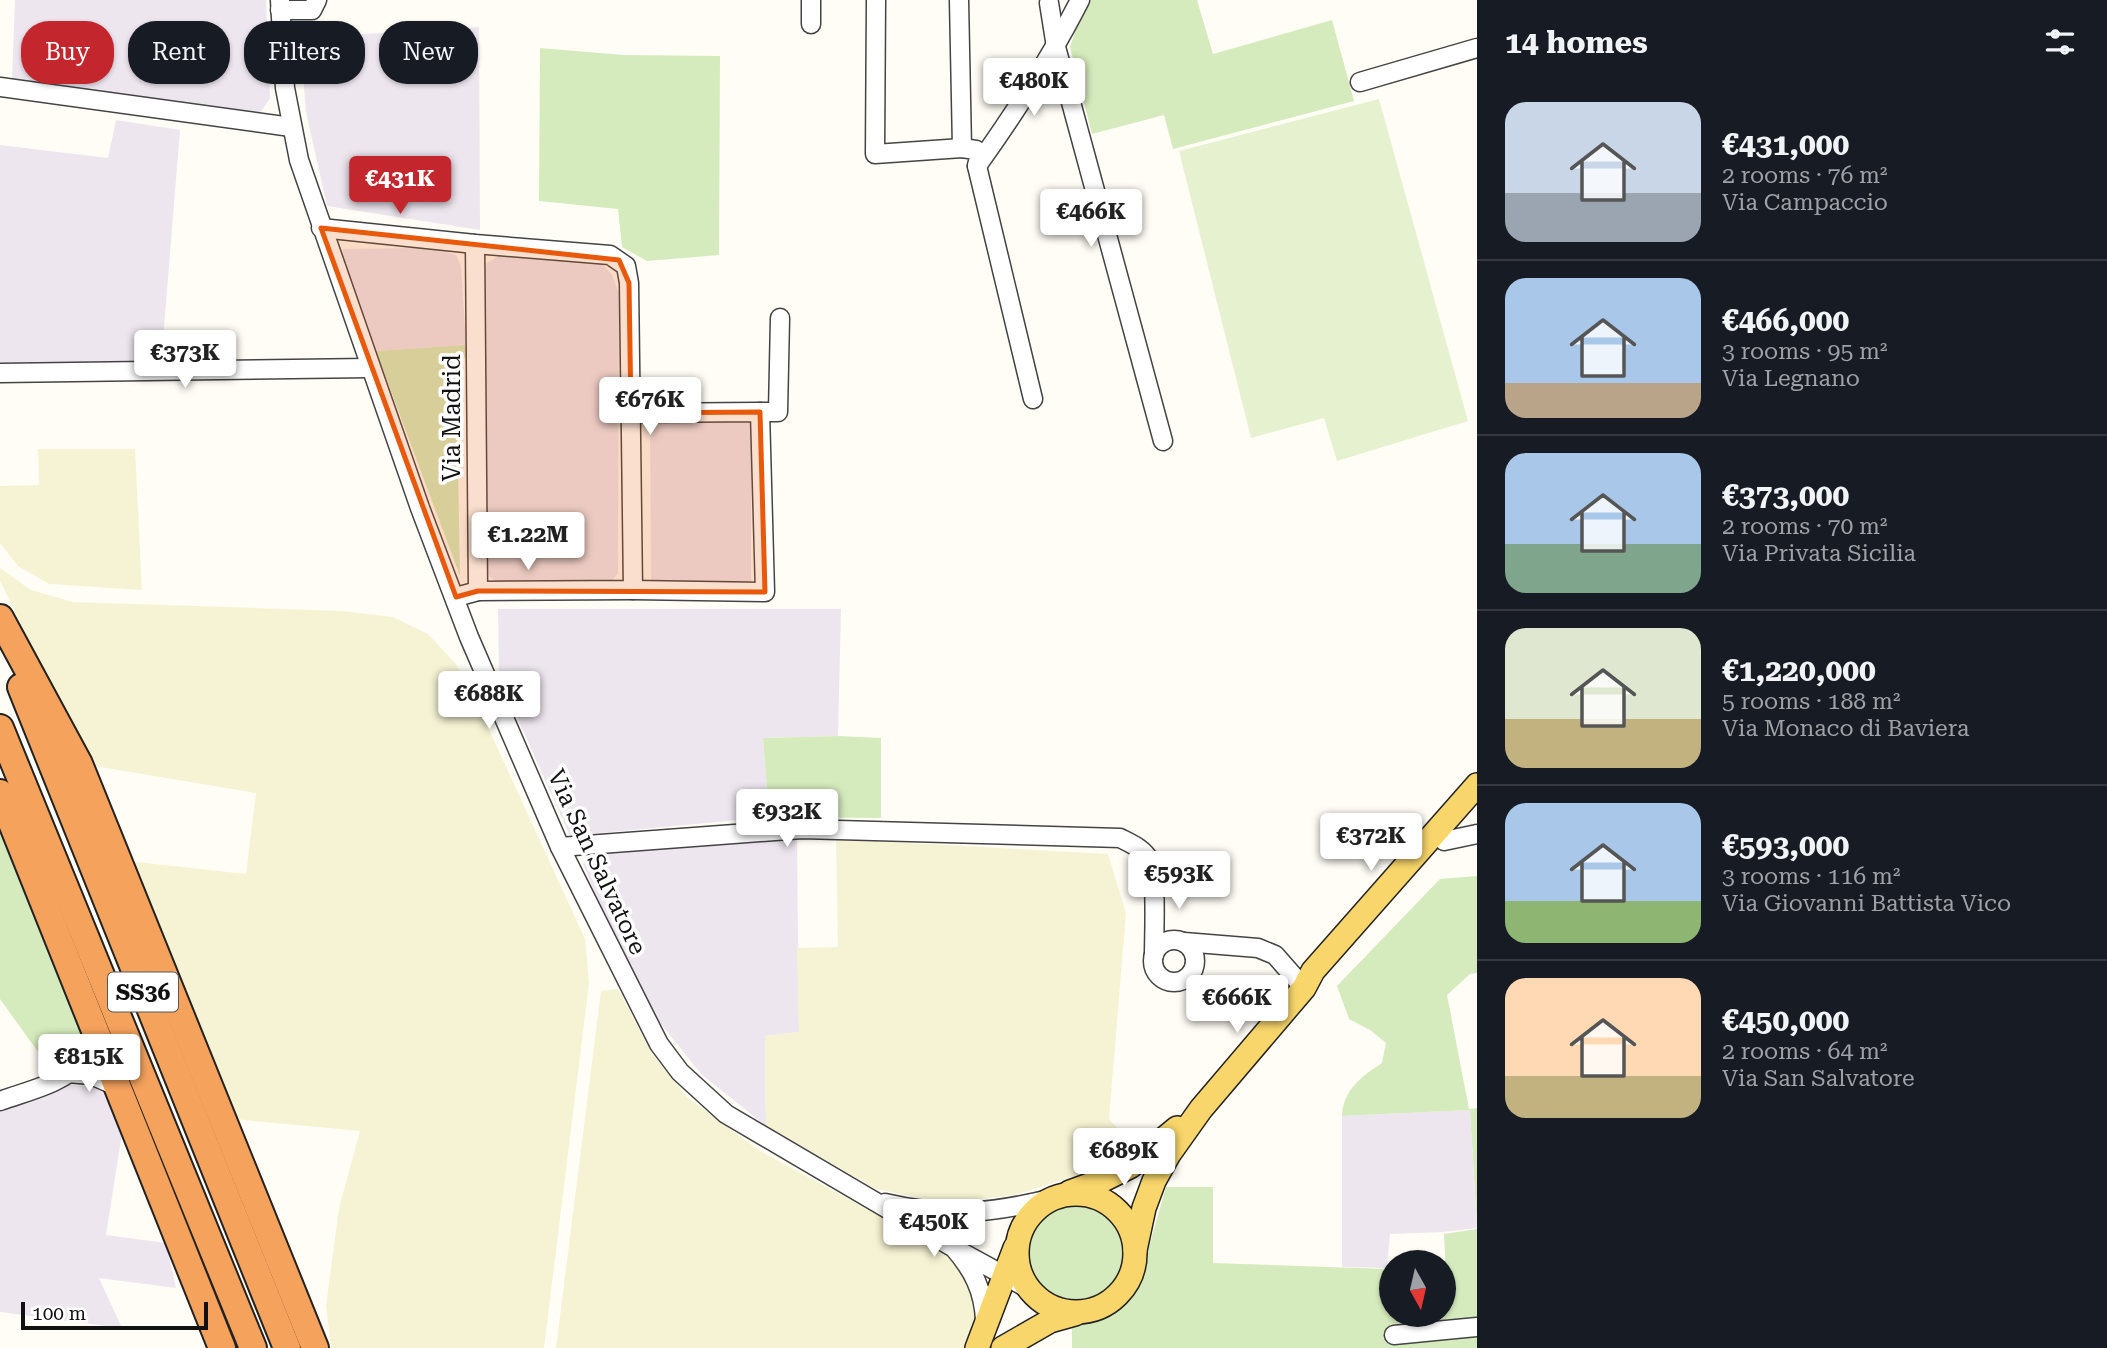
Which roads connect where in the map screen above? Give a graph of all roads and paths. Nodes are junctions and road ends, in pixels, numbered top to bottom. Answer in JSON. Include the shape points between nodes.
{"nodes":[{"id":1,"x":317,"y":0,"type":"edge"},
{"id":2,"x":811,"y":0,"type":"edge"},
{"id":3,"x":876,"y":0,"type":"edge"},
{"id":4,"x":960,"y":0,"type":"edge"},
{"id":5,"x":1080,"y":0,"type":"edge"},
{"id":6,"x":1048,"y":2,"type":"edge"},
{"id":7,"x":280,"y":5,"type":"edge"},
{"id":8,"x":811,"y":24,"type":"dead end"},
{"id":9,"x":1056,"y":47,"type":"junction"},
{"id":10,"x":1477,"y":48,"type":"edge"},
{"id":11,"x":1360,"y":82,"type":"dead end"},
{"id":12,"x":0,"y":88,"type":"edge"},
{"id":13,"x":291,"y":127,"type":"junction"},
{"id":14,"x":962,"y":148,"type":"junction"},
{"id":15,"x":977,"y":166,"type":"junction"},
{"id":16,"x":321,"y":228,"type":"junction"},
{"id":17,"x":475,"y":244,"type":"junction"},
{"id":18,"x":779,"y":318,"type":"dead end"},
{"id":19,"x":369,"y":368,"type":"junction"},
{"id":20,"x":0,"y":373,"type":"edge"},
{"id":21,"x":1033,"y":399,"type":"dead end"},
{"id":22,"x":760,"y":412,"type":"junction"},
{"id":23,"x":631,"y":413,"type":"junction"},
{"id":24,"x":1163,"y":441,"type":"dead end"},
{"id":25,"x":633,"y":590,"type":"junction"},
{"id":26,"x":478,"y":591,"type":"junction"},
{"id":27,"x":456,"y":597,"type":"junction"},
{"id":28,"x":0,"y":618,"type":"edge"},
{"id":29,"x":0,"y":635,"type":"edge"},
{"id":30,"x":0,"y":728,"type":"edge"},
{"id":31,"x":1477,"y":785,"type":"edge"},
{"id":32,"x":0,"y":793,"type":"edge"},
{"id":33,"x":1477,"y":803,"type":"edge"},
{"id":34,"x":1477,"y":834,"type":"edge"},
{"id":35,"x":1444,"y":841,"type":"junction"},
{"id":36,"x":560,"y":847,"type":"junction"},
{"id":37,"x":1154,"y":898,"type":"junction"},
{"id":38,"x":1180,"y":941,"type":"junction"},
{"id":39,"x":1227,"y":946,"type":"junction"},
{"id":40,"x":1154,"y":955,"type":"junction"},
{"id":41,"x":1195,"y":966,"type":"junction"},
{"id":42,"x":1304,"y":988,"type":"junction"},
{"id":43,"x":93,"y":1030,"type":"junction"},
{"id":44,"x":68,"y":1073,"type":"junction"},
{"id":45,"x":116,"y":1086,"type":"junction"},
{"id":46,"x":0,"y":1101,"type":"edge"},
{"id":47,"x":1201,"y":1109,"type":"junction"},
{"id":48,"x":1059,"y":1197,"type":"junction"},
{"id":49,"x":876,"y":1201,"type":"junction"},
{"id":50,"x":1017,"y":1242,"type":"junction"},
{"id":51,"x":954,"y":1248,"type":"junction"},
{"id":52,"x":1135,"y":1250,"type":"junction"},
{"id":53,"x":1005,"y":1278,"type":"junction"},
{"id":54,"x":1029,"y":1289,"type":"junction"},
{"id":55,"x":1078,"y":1313,"type":"junction"},
{"id":56,"x":1477,"y":1327,"type":"edge"},
{"id":57,"x":1394,"y":1335,"type":"dead end"},
{"id":58,"x":981,"y":1338,"type":"edge"},
{"id":59,"x":222,"y":1348,"type":"edge"},
{"id":60,"x":253,"y":1348,"type":"edge"},
{"id":61,"x":287,"y":1348,"type":"edge"},
{"id":62,"x":315,"y":1348,"type":"edge"},
{"id":63,"x":1003,"y":1348,"type":"edge"}],
"edges":[{"from":1,"to":7,"type":"street","via":[[312,10]]},
{"from":2,"to":8,"type":"street"},
{"from":3,"to":14,"type":"street","via":[[875,155]]},
{"from":4,"to":14,"type":"street"},
{"from":5,"to":6,"type":"street","via":[[1066,7]]},
{"from":5,"to":9,"type":"street"},
{"from":6,"to":9,"type":"street"},
{"from":7,"to":13,"type":"street","name":"Via San Salvatore"},
{"from":9,"to":15,"type":"street"},
{"from":9,"to":24,"type":"street"},
{"from":10,"to":11,"type":"street"},
{"from":12,"to":13,"type":"street"},
{"from":13,"to":16,"type":"street","name":"Via San Salvatore"},
{"from":14,"to":15,"type":"street","via":[[976,150]]},
{"from":15,"to":21,"type":"street"},
{"from":16,"to":17,"type":"street"},
{"from":16,"to":19,"type":"street","name":"Via San Salvatore"},
{"from":17,"to":23,"type":"street","via":[[610,256],[626,266]]},
{"from":17,"to":26,"type":"street","name":"Via Madrid"},
{"from":18,"to":22,"type":"street","via":[[778,412]]},
{"from":19,"to":20,"type":"street"},
{"from":19,"to":27,"type":"street","name":"Via San Salvatore"},
{"from":22,"to":23,"type":"street"},
{"from":22,"to":25,"type":"street","via":[[765,592]]},
{"from":23,"to":25,"type":"street"},
{"from":25,"to":26,"type":"street"},
{"from":26,"to":27,"type":"street"},
{"from":27,"to":36,"type":"street","name":"Via San Salvatore"},
{"from":28,"to":62,"type":"highway","via":[[79,764]]},
{"from":29,"to":61,"type":"highway","number":"SS36"},
{"from":30,"to":60,"type":"highway","number":"SS36"},
{"from":31,"to":42,"type":"main road","via":[[1313,971]]},
{"from":32,"to":43,"type":"highway"},
{"from":33,"to":35,"type":"main road"},
{"from":34,"to":35,"type":"street"},
{"from":35,"to":42,"type":"main road","via":[[1319,981]]},
{"from":36,"to":37,"type":"street","via":[[802,829],[1120,838],[1140,848],[1151,862]]},
{"from":36,"to":49,"type":"street","name":"Via San Salvatore","via":[[659,1044],[680,1072],[736,1121]]},
{"from":37,"to":38,"type":"street","via":[[1163,923]]},
{"from":37,"to":40,"type":"street"},
{"from":38,"to":39,"type":"street"},
{"from":38,"to":40,"type":"street","via":[[1162,943]]},
{"from":38,"to":41,"type":"street","via":[[1194,952]]},
{"from":39,"to":41,"type":"street"},
{"from":39,"to":42,"type":"street","via":[[1258,948],[1275,955]]},
{"from":40,"to":41,"type":"street","via":[[1154,969],[1169,982],[1188,977]]},
{"from":42,"to":47,"type":"main road"},
{"from":43,"to":44,"type":"street","via":[[88,1054]]},
{"from":43,"to":45,"type":"highway"},
{"from":44,"to":45,"type":"street","via":[[91,1075]]},
{"from":44,"to":46,"type":"street"},
{"from":45,"to":59,"type":"highway"},
{"from":47,"to":48,"type":"main road","via":[[1131,1166]]},
{"from":47,"to":52,"type":"main road","via":[[1154,1181]]},
{"from":48,"to":49,"type":"street","name":"Via San Salvatore","via":[[1013,1209],[949,1213]]},
{"from":48,"to":50,"type":"main road","via":[[1025,1222]]},
{"from":48,"to":52,"type":"main road","via":[[1087,1195],[1107,1203],[1130,1229]]},
{"from":49,"to":51,"type":"street","name":"Via San Salvatore"},
{"from":50,"to":53,"type":"main road"},
{"from":50,"to":54,"type":"main road","via":[[1017,1262]]},
{"from":51,"to":53,"type":"street","name":"Via San Salvatore"},
{"from":51,"to":58,"type":"street","name":"Via San Salvatore","via":[[978,1282]]},
{"from":52,"to":55,"type":"main road","via":[[1134,1265],[1122,1291],[1097,1309]]},
{"from":53,"to":54,"type":"street","name":"Via San Salvatore"},
{"from":53,"to":58,"type":"main road"},
{"from":54,"to":55,"type":"main road","via":[[1050,1307]]},
{"from":55,"to":63,"type":"main road","via":[[1050,1321]]},
{"from":56,"to":57,"type":"street"}]}
